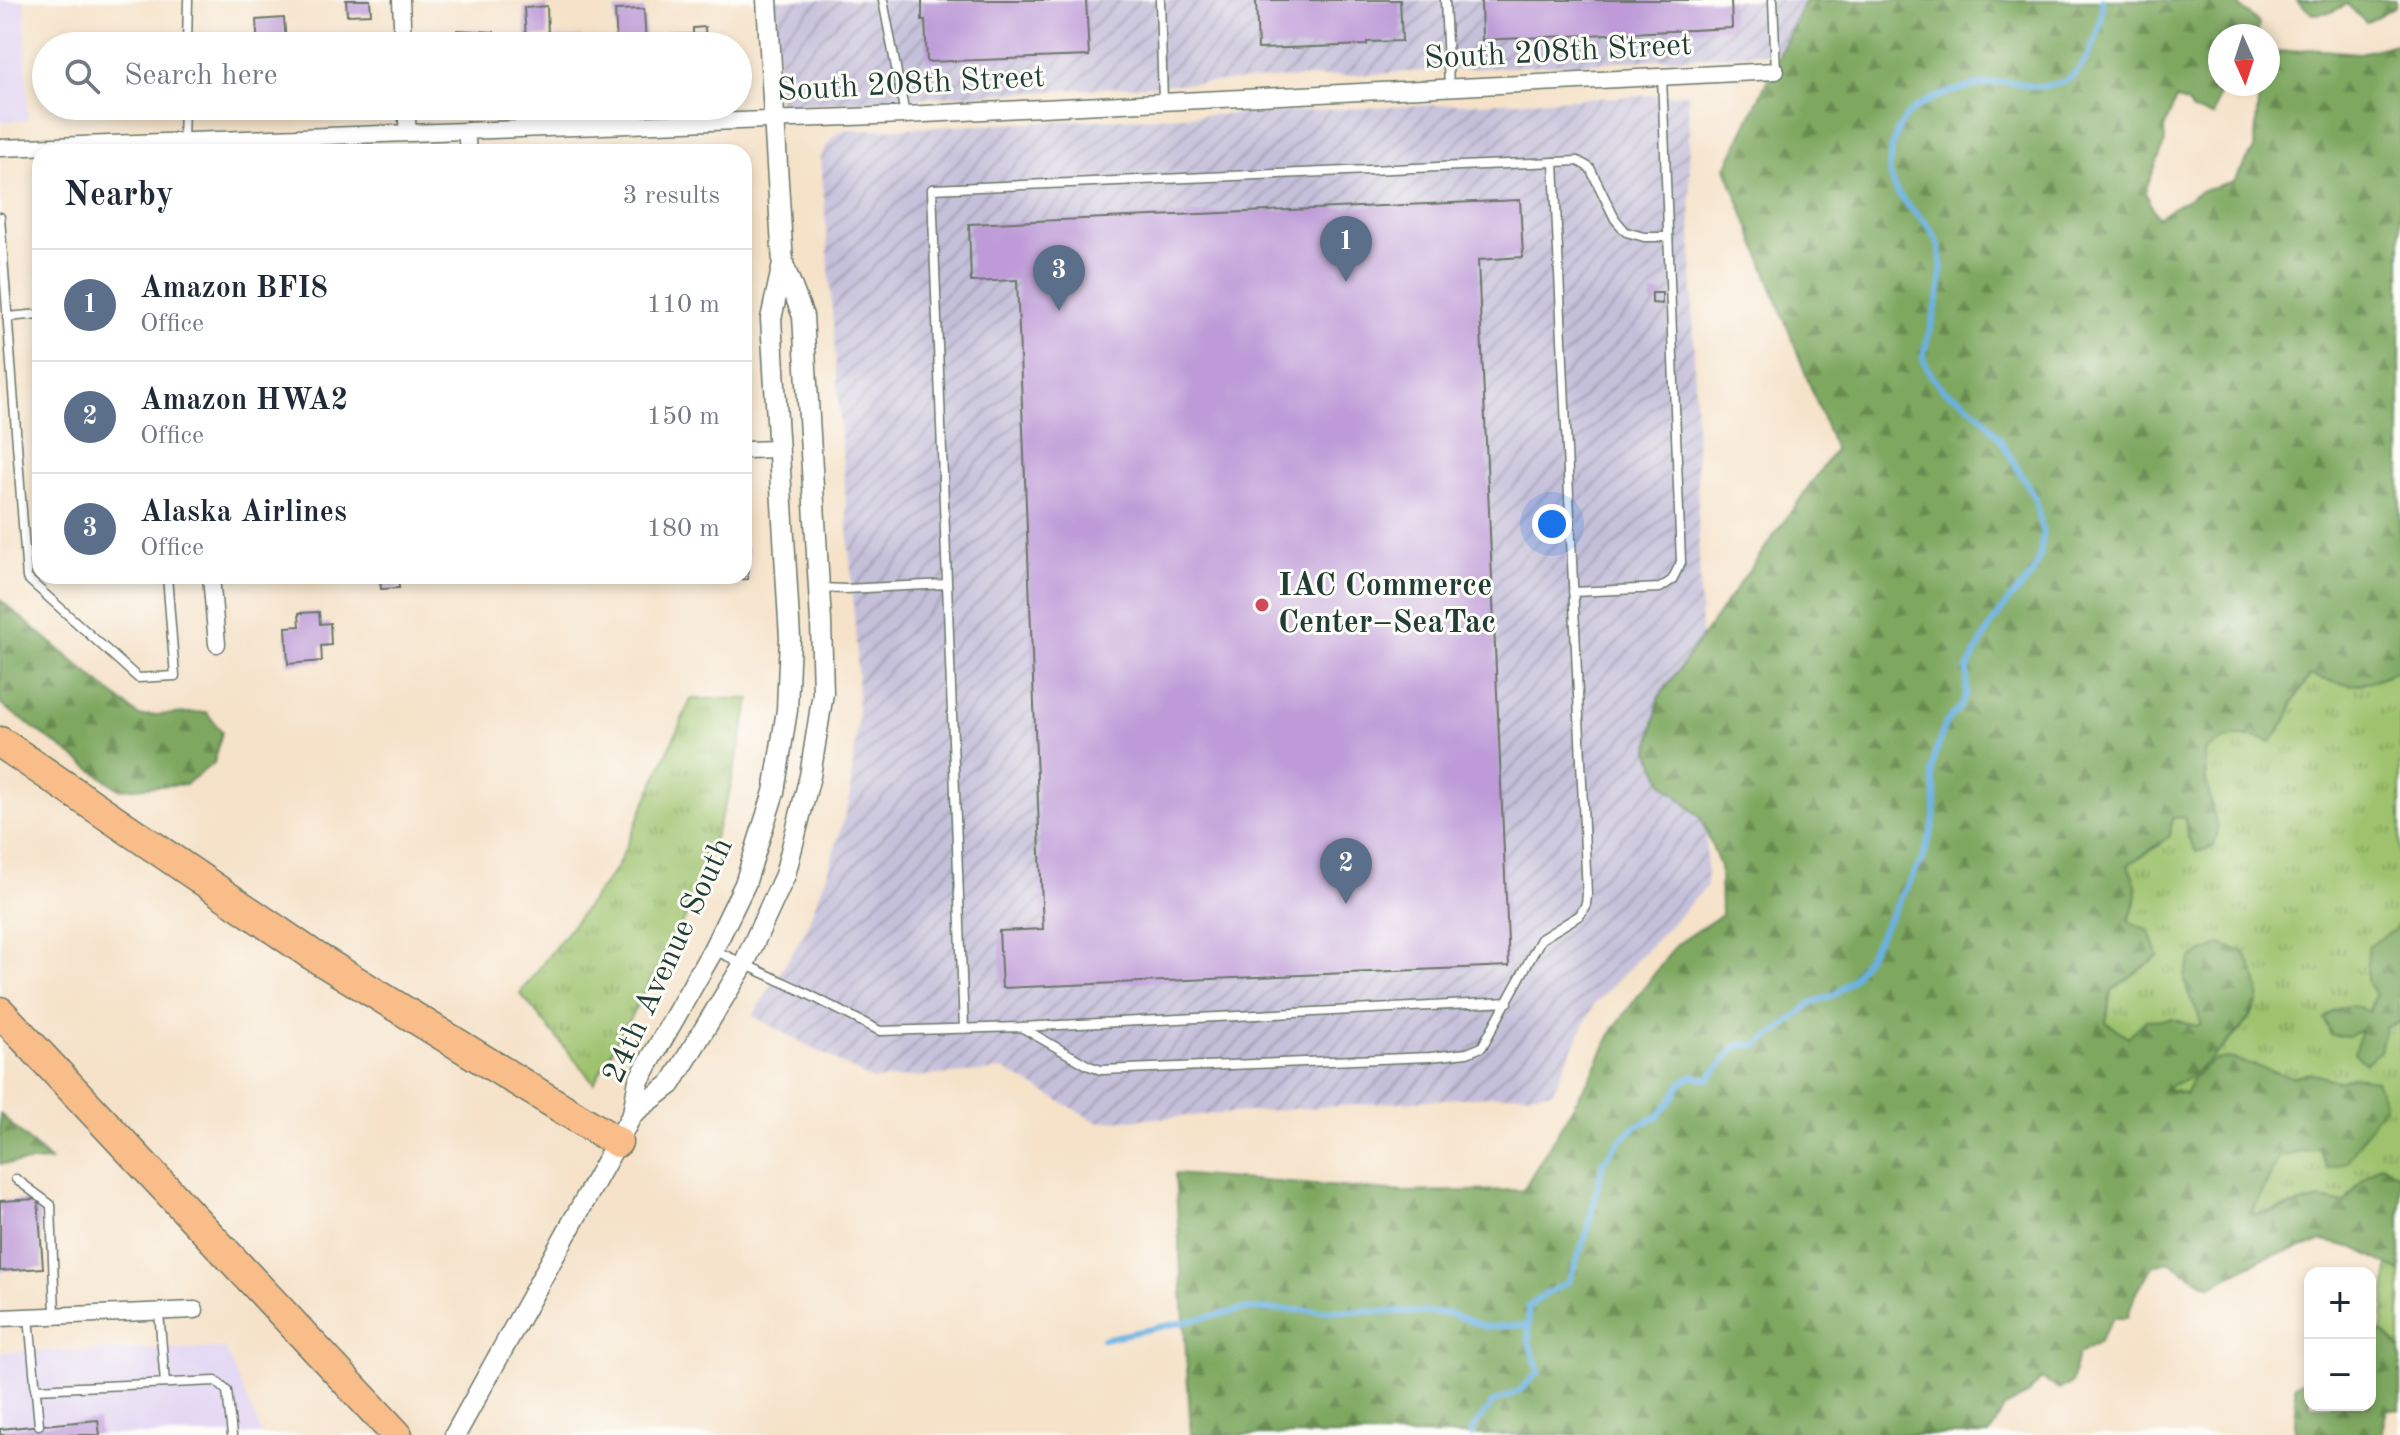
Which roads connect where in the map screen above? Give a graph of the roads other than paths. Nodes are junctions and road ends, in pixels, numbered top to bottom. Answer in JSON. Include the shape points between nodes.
{"nodes":[{"id":1,"x":188,"y":0,"type":"edge"},
{"id":2,"x":401,"y":0,"type":"edge"},
{"id":3,"x":767,"y":0,"type":"edge"},
{"id":4,"x":883,"y":0,"type":"edge"},
{"id":5,"x":1160,"y":0,"type":"edge"},
{"id":6,"x":1445,"y":0,"type":"edge"},
{"id":7,"x":1773,"y":0,"type":"edge"},
{"id":8,"x":187,"y":32,"type":"edge"},
{"id":9,"x":402,"y":32,"type":"edge"},
{"id":10,"x":1776,"y":71,"type":"joint"},
{"id":11,"x":1662,"y":76,"type":"junction"},
{"id":12,"x":1449,"y":86,"type":"junction"},
{"id":13,"x":1163,"y":102,"type":"junction"},
{"id":14,"x":905,"y":115,"type":"junction"},
{"id":15,"x":184,"y":120,"type":"edge"},
{"id":16,"x":407,"y":120,"type":"edge"},
{"id":17,"x":774,"y":120,"type":"junction"},
{"id":18,"x":466,"y":130,"type":"junction"},
{"id":19,"x":408,"y":133,"type":"junction"},
{"id":20,"x":183,"y":144,"type":"edge"},
{"id":21,"x":231,"y":144,"type":"edge"},
{"id":22,"x":467,"y":144,"type":"edge"},
{"id":23,"x":0,"y":148,"type":"edge"},
{"id":24,"x":32,"y":148,"type":"edge"},
{"id":25,"x":1554,"y":162,"type":"junction"},
{"id":26,"x":0,"y":217,"type":"edge"},
{"id":27,"x":1668,"y":237,"type":"junction"},
{"id":28,"x":783,"y":264,"type":"junction"},
{"id":29,"x":32,"y":315,"type":"edge"},
{"id":30,"x":7,"y":317,"type":"junction"},
{"id":31,"x":778,"y":449,"type":"junction"},
{"id":32,"x":752,"y":450,"type":"edge"},
{"id":33,"x":32,"y":583,"type":"edge"},
{"id":34,"x":34,"y":584,"type":"edge"},
{"id":35,"x":168,"y":584,"type":"edge"},
{"id":36,"x":212,"y":584,"type":"edge"},
{"id":37,"x":947,"y":584,"type":"junction"},
{"id":38,"x":818,"y":588,"type":"junction"},
{"id":39,"x":1573,"y":592,"type":"junction"},
{"id":40,"x":217,"y":644,"type":"dead end"},
{"id":41,"x":0,"y":742,"type":"edge"},
{"id":42,"x":713,"y":950,"type":"junction"},
{"id":43,"x":744,"y":964,"type":"junction"},
{"id":44,"x":1508,"y":1002,"type":"junction"},
{"id":45,"x":0,"y":1012,"type":"edge"},
{"id":46,"x":1021,"y":1027,"type":"junction"},
{"id":47,"x":964,"y":1029,"type":"junction"},
{"id":48,"x":633,"y":1113,"type":"junction"},
{"id":49,"x":617,"y":1142,"type":"junction"},
{"id":50,"x":16,"y":1179,"type":"dead end"},
{"id":51,"x":195,"y":1310,"type":"dead end"},
{"id":52,"x":159,"y":1311,"type":"junction"},
{"id":53,"x":55,"y":1316,"type":"junction"},
{"id":54,"x":29,"y":1317,"type":"junction"},
{"id":55,"x":0,"y":1318,"type":"edge"},
{"id":56,"x":165,"y":1383,"type":"junction"},
{"id":57,"x":35,"y":1389,"type":"junction"},
{"id":58,"x":39,"y":1425,"type":"dead end"},
{"id":59,"x":459,"y":1428,"type":"edge"},
{"id":60,"x":232,"y":1435,"type":"edge"},
{"id":61,"x":397,"y":1435,"type":"edge"}],
"edges":[{"from":1,"to":8,"type":"lane"},
{"from":2,"to":9,"type":"street"},
{"from":3,"to":17,"type":"street","name":"24th Avenue South"},
{"from":4,"to":14,"type":"lane"},
{"from":5,"to":13,"type":"lane"},
{"from":6,"to":12,"type":"lane"},
{"from":7,"to":10,"type":"lane"},
{"from":10,"to":11,"type":"street","name":"South 208th Street"},
{"from":11,"to":12,"type":"street","name":"South 208th Street"},
{"from":11,"to":27,"type":"lane"},
{"from":12,"to":13,"type":"street","name":"South 208th Street"},
{"from":13,"to":14,"type":"street","name":"South 208th Street"},
{"from":14,"to":17,"type":"street","name":"South 208th Street"},
{"from":15,"to":20,"type":"lane"},
{"from":16,"to":19,"type":"street"},
{"from":17,"to":18,"type":"street","name":"South 208th Street"},
{"from":17,"to":28,"type":"street","name":"24th Avenue South"},
{"from":18,"to":19,"type":"street","name":"South 208th Street"},
{"from":18,"to":22,"type":"street"},
{"from":19,"to":21,"type":"street","name":"South 208th Street"},
{"from":23,"to":24,"type":"street","name":"South 208th Street"},
{"from":25,"to":27,"type":"lane","via":[[1578,161],[1590,168],[1626,232]]},
{"from":25,"to":37,"type":"lane","via":[[932,189]]},
{"from":25,"to":39,"type":"lane"},
{"from":26,"to":30,"type":"lane"},
{"from":27,"to":39,"type":"lane","via":[[1681,562],[1672,580],[1660,588]]},
{"from":28,"to":31,"type":"street","name":"24th Avenue South","via":[[771,319]]},
{"from":28,"to":38,"type":"street","name":"24th Avenue South","via":[[803,316]]},
{"from":29,"to":30,"type":"lane"},
{"from":30,"to":33,"type":"lane","via":[[27,578]]},
{"from":31,"to":32,"type":"street"},
{"from":31,"to":42,"type":"street","name":"24th Avenue South","via":[[790,638],[787,710],[774,792],[745,884]]},
{"from":34,"to":35,"type":"lane","via":[[138,678],[175,676]]},
{"from":36,"to":40,"type":"street"},
{"from":37,"to":38,"type":"lane"},
{"from":37,"to":47,"type":"lane"},
{"from":38,"to":43,"type":"street","name":"24th Avenue South","via":[[823,693],[810,776],[785,875]]},
{"from":39,"to":44,"type":"lane","via":[[1586,904],[1580,915],[1541,939]]},
{"from":41,"to":49,"type":"highway","via":[[311,954]]},
{"from":42,"to":43,"type":"lane"},
{"from":42,"to":48,"type":"street","name":"24th Avenue South","via":[[639,1080]]},
{"from":43,"to":47,"type":"lane","via":[[880,1031]]},
{"from":43,"to":48,"type":"street","name":"24th Avenue South","via":[[671,1084]]},
{"from":44,"to":46,"type":"lane"},
{"from":44,"to":46,"type":"lane","via":[[1482,1047],[1430,1057],[1101,1070]]},
{"from":45,"to":61,"type":"highway"},
{"from":46,"to":47,"type":"lane"},
{"from":48,"to":49,"type":"street","name":"24th Avenue South"},
{"from":49,"to":59,"type":"street","name":"24th Avenue South"},
{"from":50,"to":53,"type":"lane","via":[[51,1205]]},
{"from":51,"to":52,"type":"street"},
{"from":52,"to":53,"type":"street"},
{"from":52,"to":56,"type":"lane"},
{"from":53,"to":54,"type":"street"},
{"from":54,"to":55,"type":"street"},
{"from":54,"to":57,"type":"lane"},
{"from":56,"to":57,"type":"lane"},
{"from":56,"to":60,"type":"lane","via":[[223,1385]]},
{"from":57,"to":58,"type":"lane"}]}
